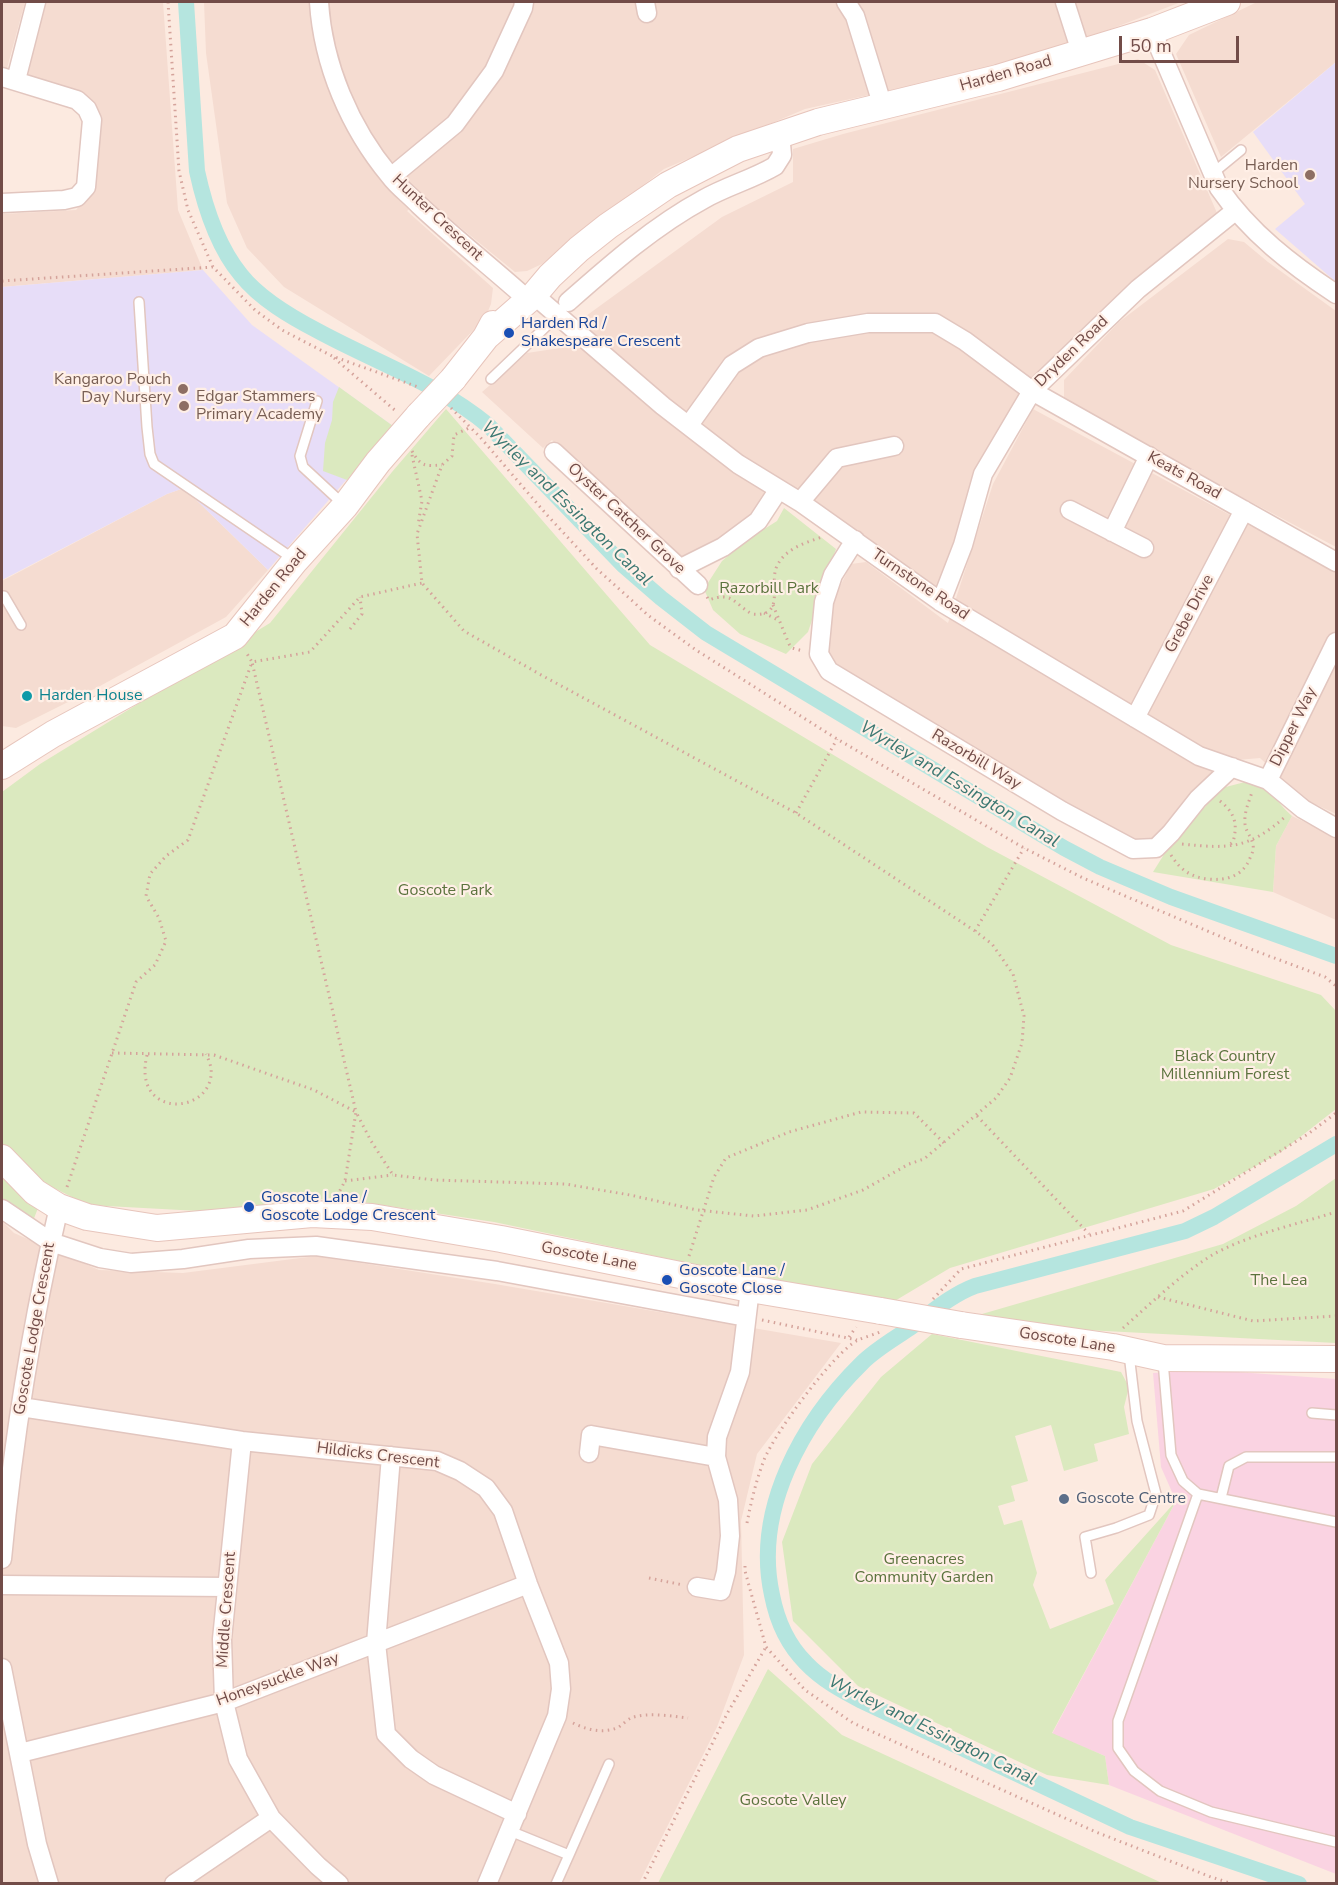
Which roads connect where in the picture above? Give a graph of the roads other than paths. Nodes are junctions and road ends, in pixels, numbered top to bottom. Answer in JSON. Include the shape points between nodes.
{"nodes":[{"id":1,"x":36,"y":2,"type":"edge"},
{"id":2,"x":319,"y":2,"type":"edge"},
{"id":3,"x":524,"y":2,"type":"edge"},
{"id":4,"x":846,"y":2,"type":"edge"},
{"id":5,"x":1065,"y":2,"type":"edge"},
{"id":6,"x":1227,"y":2,"type":"edge"},
{"id":7,"x":1152,"y":31,"type":"junction"},
{"id":8,"x":1081,"y":52,"type":"junction"},
{"id":9,"x":9,"y":78,"type":"edge"},
{"id":10,"x":883,"y":107,"type":"junction"},
{"id":11,"x":780,"y":133,"type":"junction"},
{"id":12,"x":1241,"y":150,"type":"dead end"},
{"id":13,"x":1213,"y":173,"type":"junction"},
{"id":14,"x":391,"y":177,"type":"junction"},
{"id":15,"x":2,"y":202,"type":"edge"},
{"id":16,"x":1235,"y":211,"type":"junction"},
{"id":17,"x":534,"y":287,"type":"junction"},
{"id":18,"x":1336,"y":294,"type":"edge"},
{"id":19,"x":139,"y":302,"type":"dead end"},
{"id":20,"x":562,"y":309,"type":"junction"},
{"id":21,"x":491,"y":379,"type":"dead end"},
{"id":22,"x":1032,"y":391,"type":"junction"},
{"id":23,"x":317,"y":401,"type":"dead end"},
{"id":24,"x":689,"y":425,"type":"junction"},
{"id":25,"x":894,"y":446,"type":"dead end"},
{"id":26,"x":554,"y":452,"type":"dead end"},
{"id":27,"x":1149,"y":456,"type":"junction"},
{"id":28,"x":779,"y":489,"type":"junction"},
{"id":29,"x":801,"y":502,"type":"junction"},
{"id":30,"x":345,"y":506,"type":"junction"},
{"id":31,"x":1070,"y":510,"type":"dead end"},
{"id":32,"x":1244,"y":510,"type":"junction"},
{"id":33,"x":1112,"y":532,"type":"junction"},
{"id":34,"x":847,"y":535,"type":"junction"},
{"id":35,"x":1144,"y":548,"type":"dead end"},
{"id":36,"x":295,"y":561,"type":"junction"},
{"id":37,"x":1336,"y":562,"type":"edge"},
{"id":38,"x":679,"y":569,"type":"junction"},
{"id":39,"x":698,"y":585,"type":"road end"},
{"id":40,"x":2,"y":596,"type":"edge"},
{"id":41,"x":941,"y":602,"type":"junction"},
{"id":42,"x":21,"y":625,"type":"dead end"},
{"id":43,"x":1336,"y":642,"type":"edge"},
{"id":44,"x":1136,"y":718,"type":"junction"},
{"id":45,"x":2,"y":766,"type":"edge"},
{"id":46,"x":1232,"y":767,"type":"junction"},
{"id":47,"x":1268,"y":780,"type":"junction"},
{"id":48,"x":1336,"y":828,"type":"edge"},
{"id":49,"x":2,"y":1158,"type":"edge"},
{"id":50,"x":59,"y":1207,"type":"junction"},
{"id":51,"x":2,"y":1209,"type":"edge"},
{"id":52,"x":501,"y":1239,"type":"junction"},
{"id":53,"x":51,"y":1242,"type":"junction"},
{"id":54,"x":497,"y":1271,"type":"junction"},
{"id":55,"x":750,"y":1289,"type":"junction"},
{"id":56,"x":746,"y":1317,"type":"junction"},
{"id":57,"x":1121,"y":1350,"type":"junction"},
{"id":58,"x":1163,"y":1358,"type":"junction"},
{"id":59,"x":1336,"y":1359,"type":"edge"},
{"id":60,"x":1312,"y":1413,"type":"dead end"},
{"id":61,"x":1336,"y":1415,"type":"edge"},
{"id":62,"x":14,"y":1417,"type":"edge"},
{"id":63,"x":242,"y":1441,"type":"junction"},
{"id":64,"x":589,"y":1453,"type":"dead end"},
{"id":65,"x":391,"y":1456,"type":"junction"},
{"id":66,"x":716,"y":1457,"type":"junction"},
{"id":67,"x":1336,"y":1457,"type":"edge"},
{"id":68,"x":1198,"y":1494,"type":"junction"},
{"id":69,"x":1221,"y":1498,"type":"junction"},
{"id":70,"x":1336,"y":1522,"type":"edge"},
{"id":71,"x":2,"y":1559,"type":"edge"},
{"id":72,"x":1091,"y":1573,"type":"dead end"},
{"id":73,"x":528,"y":1584,"type":"junction"},
{"id":74,"x":2,"y":1585,"type":"edge"},
{"id":75,"x":227,"y":1587,"type":"junction"},
{"id":76,"x":696,"y":1587,"type":"road end"},
{"id":77,"x":376,"y":1643,"type":"junction"},
{"id":78,"x":2,"y":1668,"type":"edge"},
{"id":79,"x":224,"y":1702,"type":"junction"},
{"id":80,"x":20,"y":1753,"type":"junction"},
{"id":81,"x":609,"y":1764,"type":"dead end"},
{"id":82,"x":517,"y":1814,"type":"junction"},
{"id":83,"x":271,"y":1818,"type":"junction"},
{"id":84,"x":510,"y":1831,"type":"junction"},
{"id":85,"x":1336,"y":1842,"type":"edge"},
{"id":86,"x":569,"y":1855,"type":"junction"},
{"id":87,"x":49,"y":1884,"type":"edge"},
{"id":88,"x":174,"y":1884,"type":"edge"},
{"id":89,"x":339,"y":1884,"type":"edge"},
{"id":90,"x":487,"y":1884,"type":"edge"},
{"id":91,"x":556,"y":1884,"type":"edge"}],
"edges":[{"from":1,"to":9,"type":"street"},
{"from":2,"to":14,"type":"street","name":"Hunter Crescent","via":[[332,70],[349,114]]},
{"from":3,"to":14,"type":"street","via":[[494,71],[455,124]]},
{"from":4,"to":10,"type":"street","via":[[855,16]]},
{"from":5,"to":8,"type":"street"},
{"from":6,"to":7,"type":"street","name":"Harden Road"},
{"from":7,"to":8,"type":"street","name":"Harden Road"},
{"from":7,"to":13,"type":"street"},
{"from":8,"to":10,"type":"street","name":"Harden Road"},
{"from":9,"to":15,"type":"street","via":[[77,100],[92,120],[86,187],[77,197]]},
{"from":10,"to":11,"type":"street","name":"Harden Road"},
{"from":11,"to":17,"type":"street","name":"Harden Road","via":[[738,149],[668,185],[608,226]]},
{"from":11,"to":20,"type":"street","via":[[782,155],[775,166],[702,200],[659,227],[598,268]]},
{"from":12,"to":13,"type":"lane"},
{"from":13,"to":16,"type":"street"},
{"from":14,"to":17,"type":"street","name":"Hunter Crescent","via":[[443,227]]},
{"from":16,"to":18,"type":"street","via":[[1283,257]]},
{"from":16,"to":22,"type":"street","name":"Dryden Road","via":[[1138,289]]},
{"from":17,"to":20,"type":"street","name":"Turnstone Road"},
{"from":17,"to":30,"type":"street","name":"Harden Road","bridge":true,"via":[[419,416],[405,445],[378,462]]},
{"from":19,"to":36,"type":"lane","via":[[147,428],[154,464]]},
{"from":20,"to":21,"type":"lane"},
{"from":20,"to":24,"type":"street","name":"Turnstone Road","via":[[663,406]]},
{"from":22,"to":24,"type":"street","name":"Keats Road","via":[[935,323],[868,323],[808,333],[759,348],[732,365]]},
{"from":22,"to":27,"type":"street","name":"Keats Road"},
{"from":22,"to":41,"type":"street","name":"Dryden Road","via":[[983,474]]},
{"from":23,"to":30,"type":"lane","via":[[300,456],[303,467]]},
{"from":24,"to":28,"type":"street","name":"Turnstone Road","via":[[738,464]]},
{"from":25,"to":29,"type":"street","via":[[837,458]]},
{"from":26,"to":38,"type":"street","name":"Oyster Catcher Grove"},
{"from":27,"to":32,"type":"street","name":"Keats Road"},
{"from":27,"to":33,"type":"street"},
{"from":28,"to":29,"type":"street","name":"Turnstone Road"},
{"from":28,"to":38,"type":"street","via":[[759,521],[723,547]]},
{"from":29,"to":34,"type":"street","name":"Turnstone Road"},
{"from":30,"to":36,"type":"street","name":"Harden Road"},
{"from":31,"to":33,"type":"street"},
{"from":32,"to":37,"type":"street","name":"Keats Road"},
{"from":32,"to":44,"type":"street","name":"Grebe Drive"},
{"from":33,"to":35,"type":"street"},
{"from":34,"to":41,"type":"street","name":"Turnstone Road"},
{"from":34,"to":46,"type":"street","name":"Razorbill Way","via":[[824,602],[819,654],[829,671],[1062,811],[1133,849],[1162,848],[1198,799]]},
{"from":36,"to":45,"type":"street","name":"Harden Road","via":[[235,636],[53,734]]},
{"from":38,"to":39,"type":"street","name":"Oyster Catcher Grove"},
{"from":40,"to":42,"type":"lane"},
{"from":41,"to":44,"type":"street","name":"Turnstone Road"},
{"from":43,"to":47,"type":"street","name":"Dipper Way"},
{"from":44,"to":46,"type":"street","name":"Turnstone Road","via":[[1199,756]]},
{"from":46,"to":47,"type":"street","name":"Turnstone Road"},
{"from":47,"to":48,"type":"street","name":"Turnstone Road"},
{"from":49,"to":50,"type":"street","name":"Goscote Lane","via":[[35,1192]]},
{"from":50,"to":52,"type":"street","name":"Goscote Lane","via":[[87,1217],[157,1228],[312,1214],[372,1218]]},
{"from":50,"to":53,"type":"street","name":"Goscote Lodge Crescent"},
{"from":51,"to":53,"type":"street","name":"Goscote Lane"},
{"from":52,"to":54,"type":"street"},
{"from":52,"to":55,"type":"street","name":"Goscote Lane"},
{"from":53,"to":54,"type":"street","name":"Goscote Lane","via":[[100,1258],[131,1263],[249,1249],[316,1246]]},
{"from":53,"to":62,"type":"street","name":"Goscote Lodge Crescent"},
{"from":54,"to":56,"type":"street","name":"Goscote Lane"},
{"from":55,"to":56,"type":"street"},
{"from":55,"to":57,"type":"street","name":"Goscote Lane","bridge":true},
{"from":56,"to":66,"type":"street","via":[[740,1372],[717,1437]]},
{"from":57,"to":58,"type":"street","name":"Goscote Lane"},
{"from":57,"to":72,"type":"lane","via":[[1156,1494],[1149,1515],[1085,1537]]},
{"from":58,"to":59,"type":"street","name":"Goscote Lane"},
{"from":58,"to":68,"type":"lane","via":[[1171,1455],[1183,1480]]},
{"from":60,"to":61,"type":"lane"},
{"from":62,"to":63,"type":"street","name":"Hildicks Crescent"},
{"from":62,"to":71,"type":"street","name":"Goscote Lodge Crescent"},
{"from":63,"to":65,"type":"street","name":"Hildicks Crescent"},
{"from":63,"to":75,"type":"street","name":"Middle Crescent"},
{"from":64,"to":66,"type":"street","via":[[591,1435]]},
{"from":65,"to":73,"type":"street","name":"Hildicks Crescent","via":[[438,1461],[486,1488],[502,1511]]},
{"from":65,"to":77,"type":"street"},
{"from":66,"to":76,"type":"street","via":[[728,1500],[726,1572],[721,1592]]},
{"from":67,"to":69,"type":"lane","via":[[1246,1457],[1229,1466]]},
{"from":68,"to":69,"type":"lane"},
{"from":68,"to":85,"type":"lane","via":[[1118,1721],[1118,1748],[1134,1771],[1160,1791],[1211,1812]]},
{"from":69,"to":70,"type":"lane"},
{"from":73,"to":77,"type":"street","name":"Honeysuckle Way"},
{"from":73,"to":82,"type":"street","name":"Hildicks Crescent","via":[[559,1663],[561,1689],[558,1716]]},
{"from":74,"to":75,"type":"street"},
{"from":75,"to":79,"type":"street","name":"Middle Crescent","via":[[222,1639]]},
{"from":77,"to":79,"type":"street","name":"Honeysuckle Way"},
{"from":77,"to":82,"type":"street","via":[[386,1734],[434,1775]]},
{"from":78,"to":80,"type":"street"},
{"from":79,"to":80,"type":"street","name":"Honeysuckle Way"},
{"from":79,"to":83,"type":"street","name":"Middle Crescent","via":[[238,1759]]},
{"from":80,"to":87,"type":"street","via":[[37,1844]]},
{"from":81,"to":86,"type":"lane"},
{"from":82,"to":84,"type":"street","name":"Hildicks Crescent"},
{"from":83,"to":88,"type":"street"},
{"from":83,"to":89,"type":"street","name":"Middle Crescent"},
{"from":84,"to":86,"type":"lane"},
{"from":84,"to":90,"type":"street","name":"Hildicks Crescent"},
{"from":86,"to":91,"type":"lane"}]}
